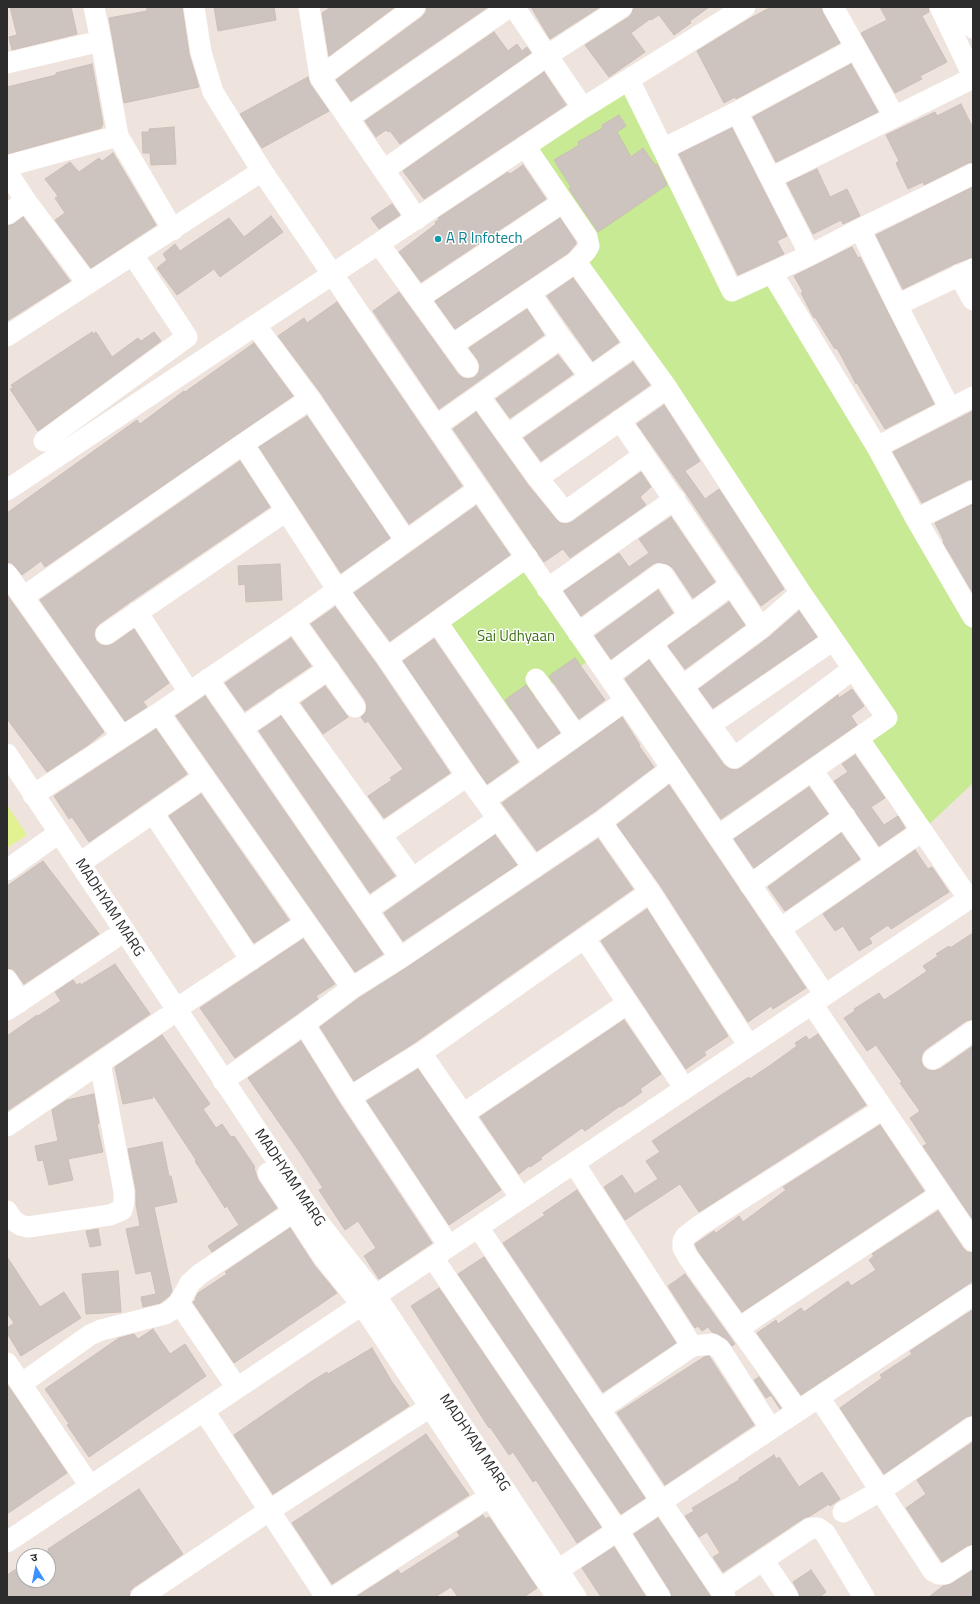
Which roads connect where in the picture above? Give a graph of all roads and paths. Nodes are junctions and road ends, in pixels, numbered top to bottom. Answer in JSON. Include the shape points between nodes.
{"nodes":[{"id":1,"x":94,"y":7,"type":"edge"},
{"id":2,"x":194,"y":7,"type":"edge"},
{"id":3,"x":415,"y":7,"type":"edge"},
{"id":4,"x":509,"y":7,"type":"edge"},
{"id":5,"x":514,"y":7,"type":"edge"},
{"id":6,"x":622,"y":7,"type":"edge"},
{"id":7,"x":745,"y":7,"type":"edge"},
{"id":8,"x":833,"y":7,"type":"edge"},
{"id":9,"x":940,"y":7,"type":"edge"},
{"id":10,"x":963,"y":7,"type":"edge"},
{"id":11,"x":315,"y":11,"type":"edge"},
{"id":12,"x":973,"y":28,"type":"edge"},
{"id":13,"x":101,"y":41,"type":"junction"},
{"id":14,"x":856,"y":48,"type":"junction"},
{"id":15,"x":548,"y":56,"type":"junction"},
{"id":16,"x":7,"y":63,"type":"edge"},
{"id":17,"x":320,"y":77,"type":"junction"},
{"id":18,"x":973,"y":77,"type":"edge"},
{"id":19,"x":629,"y":80,"type":"junction"},
{"id":20,"x":583,"y":108,"type":"junction"},
{"id":21,"x":737,"y":112,"type":"junction"},
{"id":22,"x":894,"y":116,"type":"junction"},
{"id":23,"x":348,"y":118,"type":"junction"},
{"id":24,"x":118,"y":136,"type":"junction"},
{"id":25,"x":525,"y":146,"type":"junction"},
{"id":26,"x":664,"y":149,"type":"junction"},
{"id":27,"x":7,"y":166,"type":"edge"},
{"id":28,"x":384,"y":170,"type":"junction"},
{"id":29,"x":262,"y":171,"type":"junction"},
{"id":30,"x":7,"y":172,"type":"edge"},
{"id":31,"x":973,"y":174,"type":"edge"},
{"id":32,"x":771,"y":178,"type":"junction"},
{"id":33,"x":26,"y":202,"type":"junction"},
{"id":34,"x":563,"y":202,"type":"junction"},
{"id":35,"x":7,"y":214,"type":"edge"},
{"id":36,"x":417,"y":218,"type":"junction"},
{"id":37,"x":860,"y":229,"type":"junction"},
{"id":38,"x":173,"y":230,"type":"junction"},
{"id":39,"x":379,"y":244,"type":"junction"},
{"id":40,"x":133,"y":255,"type":"junction"},
{"id":41,"x":810,"y":255,"type":"junction"},
{"id":42,"x":576,"y":262,"type":"junction"},
{"id":43,"x":966,"y":272,"type":"edge"},
{"id":44,"x":772,"y":273,"type":"junction"},
{"id":45,"x":332,"y":274,"type":"junction"},
{"id":46,"x":88,"y":284,"type":"junction"},
{"id":47,"x":530,"y":293,"type":"junction"},
{"id":48,"x":419,"y":298,"type":"junction"},
{"id":49,"x":973,"y":300,"type":"edge"},
{"id":50,"x":897,"y":305,"type":"junction"},
{"id":51,"x":256,"y":326,"type":"junction"},
{"id":52,"x":7,"y":336,"type":"edge"},
{"id":53,"x":561,"y":338,"type":"junction"},
{"id":54,"x":636,"y":344,"type":"junction"},
{"id":55,"x":452,"y":345,"type":"junction"},
{"id":56,"x":468,"y":367,"type":"dead end"},
{"id":57,"x":590,"y":376,"type":"junction"},
{"id":58,"x":666,"y":388,"type":"junction"},
{"id":59,"x":479,"y":396,"type":"junction"},
{"id":60,"x":973,"y":398,"type":"edge"},
{"id":61,"x":310,"y":399,"type":"junction"},
{"id":62,"x":950,"y":409,"type":"junction"},
{"id":63,"x":620,"y":420,"type":"junction"},
{"id":64,"x":436,"y":426,"type":"junction"},
{"id":65,"x":507,"y":435,"type":"junction"},
{"id":66,"x":44,"y":441,"type":"dead end"},
{"id":67,"x":242,"y":444,"type":"junction"},
{"id":68,"x":877,"y":447,"type":"junction"},
{"id":69,"x":644,"y":455,"type":"junction"},
{"id":70,"x":538,"y":478,"type":"junction"},
{"id":71,"x":479,"y":489,"type":"junction"},
{"id":72,"x":7,"y":490,"type":"edge"},
{"id":73,"x":973,"y":490,"type":"edge"},
{"id":74,"x":675,"y":499,"type":"junction"},
{"id":75,"x":286,"y":511,"type":"junction"},
{"id":76,"x":916,"y":519,"type":"junction"},
{"id":77,"x":406,"y":540,"type":"junction"},
{"id":78,"x":526,"y":557,"type":"junction"},
{"id":79,"x":7,"y":574,"type":"edge"},
{"id":80,"x":732,"y":584,"type":"junction"},
{"id":81,"x":337,"y":589,"type":"junction"},
{"id":82,"x":548,"y":589,"type":"junction"},
{"id":83,"x":801,"y":593,"type":"junction"},
{"id":84,"x":23,"y":597,"type":"junction"},
{"id":85,"x":137,"y":612,"type":"junction"},
{"id":86,"x":690,"y":616,"type":"junction"},
{"id":87,"x":973,"y":617,"type":"edge"},
{"id":88,"x":294,"y":621,"type":"junction"},
{"id":89,"x":437,"y":622,"type":"junction"},
{"id":90,"x":761,"y":628,"type":"junction"},
{"id":91,"x":578,"y":633,"type":"junction"},
{"id":92,"x":106,"y":634,"type":"dead end"},
{"id":93,"x":833,"y":640,"type":"junction"},
{"id":94,"x":652,"y":644,"type":"junction"},
{"id":95,"x":388,"y":658,"type":"junction"},
{"id":96,"x":329,"y":669,"type":"junction"},
{"id":97,"x":853,"y":669,"type":"junction"},
{"id":98,"x":608,"y":676,"type":"junction"},
{"id":99,"x":536,"y":679,"type":"dead end"},
{"id":100,"x":208,"y":680,"type":"junction"},
{"id":101,"x":682,"y":686,"type":"junction"},
{"id":102,"x":189,"y":692,"type":"junction"},
{"id":103,"x":283,"y":699,"type":"junction"},
{"id":104,"x":625,"y":701,"type":"junction"},
{"id":105,"x":355,"y":707,"type":"dead end"},
{"id":106,"x":158,"y":713,"type":"junction"},
{"id":107,"x":710,"y":725,"type":"junction"},
{"id":108,"x":242,"y":728,"type":"junction"},
{"id":109,"x":576,"y":735,"type":"junction"},
{"id":110,"x":122,"y":737,"type":"junction"},
{"id":111,"x":858,"y":738,"type":"junction"},
{"id":112,"x":7,"y":754,"type":"edge"},
{"id":113,"x":535,"y":764,"type":"junction"},
{"id":114,"x":672,"y":768,"type":"junction"},
{"id":115,"x":812,"y":770,"type":"junction"},
{"id":116,"x":467,"y":776,"type":"junction"},
{"id":117,"x":7,"y":777,"type":"edge"},
{"id":118,"x":203,"y":778,"type":"junction"},
{"id":119,"x":33,"y":795,"type":"junction"},
{"id":120,"x":485,"y":800,"type":"junction"},
{"id":121,"x":153,"y":813,"type":"junction"},
{"id":122,"x":845,"y":816,"type":"junction"},
{"id":123,"x":498,"y":819,"type":"junction"},
{"id":124,"x":601,"y":822,"type":"junction"},
{"id":125,"x":922,"y":832,"type":"junction"},
{"id":126,"x":381,"y":835,"type":"junction"},
{"id":127,"x":718,"y":836,"type":"junction"},
{"id":128,"x":49,"y":840,"type":"junction"},
{"id":129,"x":876,"y":862,"type":"junction"},
{"id":130,"x":80,"y":863,"type":"junction"},
{"id":131,"x":534,"y":868,"type":"junction"},
{"id":132,"x":7,"y":870,"type":"edge"},
{"id":133,"x":412,"y":878,"type":"junction"},
{"id":134,"x":750,"y":885,"type":"junction"},
{"id":135,"x":650,"y":892,"type":"junction"},
{"id":136,"x":971,"y":898,"type":"edge"},
{"id":137,"x":367,"y":910,"type":"junction"},
{"id":138,"x":306,"y":923,"type":"junction"},
{"id":139,"x":780,"y":929,"type":"junction"},
{"id":140,"x":113,"y":939,"type":"junction"},
{"id":141,"x":586,"y":939,"type":"junction"},
{"id":142,"x":400,"y":958,"type":"junction"},
{"id":143,"x":251,"y":960,"type":"junction"},
{"id":144,"x":7,"y":980,"type":"edge"},
{"id":145,"x":352,"y":988,"type":"junction"},
{"id":146,"x":818,"y":1000,"type":"junction"},
{"id":147,"x":628,"y":1003,"type":"junction"},
{"id":148,"x":13,"y":1006,"type":"edge"},
{"id":149,"x":171,"y":1013,"type":"junction"},
{"id":150,"x":304,"y":1024,"type":"junction"},
{"id":151,"x":973,"y":1031,"type":"edge"},
{"id":152,"x":749,"y":1046,"type":"junction"},
{"id":153,"x":421,"y":1053,"type":"junction"},
{"id":154,"x":933,"y":1059,"type":"dead end"},
{"id":155,"x":100,"y":1063,"type":"junction"},
{"id":156,"x":223,"y":1081,"type":"junction"},
{"id":157,"x":685,"y":1089,"type":"junction"},
{"id":158,"x":350,"y":1097,"type":"junction"},
{"id":159,"x":883,"y":1108,"type":"junction"},
{"id":160,"x":463,"y":1114,"type":"junction"},
{"id":161,"x":7,"y":1126,"type":"edge"},
{"id":162,"x":574,"y":1163,"type":"junction"},
{"id":163,"x":941,"y":1194,"type":"junction"},
{"id":164,"x":521,"y":1198,"type":"junction"},
{"id":165,"x":7,"y":1211,"type":"edge"},
{"id":166,"x":293,"y":1212,"type":"junction"},
{"id":167,"x":478,"y":1227,"type":"junction"},
{"id":168,"x":973,"y":1241,"type":"edge"},
{"id":169,"x":441,"y":1252,"type":"junction"},
{"id":170,"x":973,"y":1295,"type":"edge"},
{"id":171,"x":369,"y":1300,"type":"junction"},
{"id":172,"x":179,"y":1303,"type":"junction"},
{"id":173,"x":739,"y":1328,"type":"junction"},
{"id":174,"x":692,"y":1346,"type":"junction"},
{"id":175,"x":7,"y":1363,"type":"edge"},
{"id":176,"x":21,"y":1384,"type":"junction"},
{"id":177,"x":237,"y":1388,"type":"junction"},
{"id":178,"x":819,"y":1397,"type":"junction"},
{"id":179,"x":430,"y":1407,"type":"junction"},
{"id":180,"x":600,"y":1409,"type":"junction"},
{"id":181,"x":204,"y":1411,"type":"junction"},
{"id":182,"x":798,"y":1411,"type":"junction"},
{"id":183,"x":973,"y":1426,"type":"edge"},
{"id":184,"x":771,"y":1429,"type":"junction"},
{"id":185,"x":90,"y":1486,"type":"junction"},
{"id":186,"x":880,"y":1491,"type":"junction"},
{"id":187,"x":489,"y":1497,"type":"junction"},
{"id":188,"x":661,"y":1502,"type":"junction"},
{"id":189,"x":270,"y":1510,"type":"junction"},
{"id":190,"x":811,"y":1528,"type":"junction"},
{"id":191,"x":618,"y":1531,"type":"junction"},
{"id":192,"x":7,"y":1542,"type":"edge"},
{"id":193,"x":973,"y":1556,"type":"edge"},
{"id":194,"x":763,"y":1560,"type":"junction"},
{"id":195,"x":550,"y":1588,"type":"edge"},
{"id":196,"x":722,"y":1593,"type":"edge"},
{"id":197,"x":141,"y":1597,"type":"edge"},
{"id":198,"x":326,"y":1597,"type":"edge"},
{"id":199,"x":334,"y":1597,"type":"edge"},
{"id":200,"x":576,"y":1597,"type":"edge"},
{"id":201,"x":660,"y":1597,"type":"edge"},
{"id":202,"x":788,"y":1597,"type":"edge"},
{"id":203,"x":864,"y":1597,"type":"edge"}],
"edges":[{"from":1,"to":13,"type":"street"},
{"from":2,"to":29,"type":"street","via":[[202,52],[213,92]]},
{"from":3,"to":17,"type":"street"},
{"from":4,"to":23,"type":"street"},
{"from":5,"to":15,"type":"street"},
{"from":6,"to":15,"type":"street"},
{"from":7,"to":19,"type":"street"},
{"from":8,"to":14,"type":"street"},
{"from":9,"to":18,"type":"street"},
{"from":10,"to":12,"type":"street"},
{"from":11,"to":17,"type":"street"},
{"from":13,"to":16,"type":"street"},
{"from":13,"to":24,"type":"street"},
{"from":14,"to":21,"type":"street"},
{"from":14,"to":22,"type":"street"},
{"from":15,"to":20,"type":"street"},
{"from":15,"to":28,"type":"street"},
{"from":17,"to":23,"type":"street"},
{"from":18,"to":22,"type":"street"},
{"from":19,"to":20,"type":"street"},
{"from":19,"to":26,"type":"street"},
{"from":20,"to":25,"type":"street"},
{"from":21,"to":26,"type":"street"},
{"from":21,"to":32,"type":"street"},
{"from":22,"to":32,"type":"street"},
{"from":23,"to":28,"type":"street"},
{"from":24,"to":27,"type":"street"},
{"from":24,"to":38,"type":"street"},
{"from":25,"to":34,"type":"street"},
{"from":25,"to":36,"type":"street"},
{"from":26,"to":44,"type":"street","via":[[732,291]]},
{"from":28,"to":36,"type":"street"},
{"from":29,"to":38,"type":"street"},
{"from":29,"to":45,"type":"street"},
{"from":30,"to":33,"type":"street"},
{"from":31,"to":37,"type":"street"},
{"from":32,"to":41,"type":"street"},
{"from":33,"to":35,"type":"street"},
{"from":33,"to":46,"type":"street"},
{"from":34,"to":42,"type":"street","via":[[587,237],[589,246]]},
{"from":34,"to":48,"type":"street"},
{"from":36,"to":39,"type":"street"},
{"from":37,"to":41,"type":"street"},
{"from":37,"to":50,"type":"street"},
{"from":38,"to":40,"type":"street"},
{"from":39,"to":45,"type":"street"},
{"from":39,"to":48,"type":"street"},
{"from":40,"to":46,"type":"street"},
{"from":40,"to":66,"type":"street","via":[[187,337]]},
{"from":41,"to":44,"type":"street"},
{"from":42,"to":47,"type":"street"},
{"from":42,"to":54,"type":"street"},
{"from":43,"to":49,"type":"street"},
{"from":43,"to":50,"type":"street"},
{"from":44,"to":68,"type":"street"},
{"from":45,"to":51,"type":"street"},
{"from":45,"to":64,"type":"street"},
{"from":46,"to":52,"type":"street"},
{"from":47,"to":53,"type":"street"},
{"from":47,"to":55,"type":"street"},
{"from":48,"to":55,"type":"street"},
{"from":50,"to":62,"type":"street"},
{"from":51,"to":61,"type":"street"},
{"from":51,"to":72,"type":"street"},
{"from":53,"to":57,"type":"street"},
{"from":53,"to":59,"type":"street"},
{"from":54,"to":57,"type":"street"},
{"from":54,"to":58,"type":"street"},
{"from":55,"to":56,"type":"street"},
{"from":57,"to":65,"type":"street"},
{"from":58,"to":63,"type":"street"},
{"from":58,"to":83,"type":"street"},
{"from":59,"to":64,"type":"street"},
{"from":59,"to":65,"type":"street"},
{"from":60,"to":62,"type":"street"},
{"from":61,"to":67,"type":"street"},
{"from":61,"to":77,"type":"street"},
{"from":62,"to":68,"type":"street"},
{"from":63,"to":69,"type":"street"},
{"from":63,"to":70,"type":"street"},
{"from":64,"to":71,"type":"street"},
{"from":65,"to":70,"type":"street"},
{"from":67,"to":75,"type":"street"},
{"from":67,"to":84,"type":"street"},
{"from":68,"to":76,"type":"street"},
{"from":69,"to":70,"type":"street","via":[[565,512]]},
{"from":69,"to":74,"type":"street"},
{"from":71,"to":77,"type":"street"},
{"from":71,"to":78,"type":"street"},
{"from":73,"to":76,"type":"street"},
{"from":74,"to":80,"type":"street"},
{"from":74,"to":82,"type":"street"},
{"from":75,"to":81,"type":"street"},
{"from":75,"to":85,"type":"street"},
{"from":76,"to":87,"type":"street"},
{"from":77,"to":81,"type":"street"},
{"from":78,"to":82,"type":"street"},
{"from":78,"to":89,"type":"street"},
{"from":79,"to":84,"type":"street"},
{"from":80,"to":86,"type":"street"},
{"from":80,"to":90,"type":"street"},
{"from":81,"to":88,"type":"street"},
{"from":81,"to":95,"type":"street"},
{"from":82,"to":91,"type":"street"},
{"from":83,"to":90,"type":"street"},
{"from":83,"to":93,"type":"street"},
{"from":84,"to":110,"type":"street"},
{"from":85,"to":92,"type":"street"},
{"from":85,"to":102,"type":"street"},
{"from":86,"to":91,"type":"street","via":[[663,575],[658,574]]},
{"from":86,"to":94,"type":"street"},
{"from":88,"to":96,"type":"street"},
{"from":88,"to":100,"type":"street"},
{"from":89,"to":95,"type":"street"},
{"from":89,"to":113,"type":"street"},
{"from":90,"to":101,"type":"street"},
{"from":91,"to":98,"type":"street"},
{"from":93,"to":97,"type":"street"},
{"from":93,"to":107,"type":"street"},
{"from":94,"to":98,"type":"street"},
{"from":94,"to":101,"type":"street"},
{"from":95,"to":116,"type":"street"},
{"from":96,"to":103,"type":"street"},
{"from":96,"to":105,"type":"street"},
{"from":97,"to":107,"type":"street","via":[[734,758]]},
{"from":97,"to":111,"type":"street","via":[[887,718]]},
{"from":98,"to":104,"type":"street"},
{"from":99,"to":109,"type":"street"},
{"from":100,"to":102,"type":"street"},
{"from":100,"to":108,"type":"street"},
{"from":101,"to":107,"type":"street"},
{"from":102,"to":106,"type":"street"},
{"from":103,"to":108,"type":"street"},
{"from":103,"to":126,"type":"street"},
{"from":104,"to":109,"type":"street"},
{"from":104,"to":114,"type":"street"},
{"from":106,"to":110,"type":"street"},
{"from":106,"to":118,"type":"street"},
{"from":108,"to":137,"type":"street"},
{"from":109,"to":113,"type":"street"},
{"from":110,"to":119,"type":"street"},
{"from":111,"to":115,"type":"street"},
{"from":111,"to":125,"type":"street"},
{"from":112,"to":119,"type":"street","name":"MADHYAM MARG"},
{"from":113,"to":120,"type":"street"},
{"from":114,"to":124,"type":"street"},
{"from":114,"to":127,"type":"street"},
{"from":115,"to":122,"type":"street"},
{"from":115,"to":127,"type":"street"},
{"from":116,"to":120,"type":"street"},
{"from":116,"to":126,"type":"street"},
{"from":117,"to":128,"type":"street","name":"MADHYAM MARG"},
{"from":118,"to":121,"type":"street"},
{"from":118,"to":138,"type":"street"},
{"from":119,"to":130,"type":"street","name":"MADHYAM MARG"},
{"from":120,"to":123,"type":"street"},
{"from":121,"to":130,"type":"street"},
{"from":121,"to":143,"type":"street"},
{"from":122,"to":129,"type":"street"},
{"from":122,"to":134,"type":"street"},
{"from":123,"to":131,"type":"street"},
{"from":123,"to":133,"type":"street"},
{"from":124,"to":131,"type":"street"},
{"from":124,"to":135,"type":"street"},
{"from":125,"to":129,"type":"street"},
{"from":125,"to":136,"type":"street"},
{"from":126,"to":133,"type":"street"},
{"from":127,"to":134,"type":"street"},
{"from":128,"to":132,"type":"street"},
{"from":128,"to":140,"type":"street","name":"MADHYAM MARG"},
{"from":129,"to":139,"type":"street"},
{"from":130,"to":149,"type":"street","name":"MADHYAM MARG"},
{"from":131,"to":142,"type":"street"},
{"from":133,"to":137,"type":"street"},
{"from":134,"to":139,"type":"street"},
{"from":135,"to":141,"type":"street"},
{"from":135,"to":152,"type":"street"},
{"from":136,"to":146,"type":"street"},
{"from":137,"to":142,"type":"street"},
{"from":138,"to":143,"type":"street"},
{"from":138,"to":145,"type":"street"},
{"from":139,"to":146,"type":"street"},
{"from":140,"to":148,"type":"street"},
{"from":140,"to":149,"type":"street","name":"MADHYAM MARG"},
{"from":141,"to":147,"type":"street"},
{"from":141,"to":153,"type":"street"},
{"from":142,"to":145,"type":"street"},
{"from":143,"to":149,"type":"street"},
{"from":144,"to":148,"type":"street"},
{"from":145,"to":150,"type":"street"},
{"from":146,"to":152,"type":"street"},
{"from":146,"to":159,"type":"street"},
{"from":147,"to":157,"type":"street"},
{"from":147,"to":160,"type":"street"},
{"from":149,"to":155,"type":"street"},
{"from":149,"to":156,"type":"street","name":"MADHYAM MARG"},
{"from":149,"to":166,"type":"street","name":"MADHYAM MARG"},
{"from":150,"to":156,"type":"street"},
{"from":150,"to":158,"type":"street"},
{"from":151,"to":154,"type":"street"},
{"from":152,"to":157,"type":"street"},
{"from":153,"to":158,"type":"street"},
{"from":153,"to":160,"type":"street"},
{"from":155,"to":161,"type":"street"},
{"from":155,"to":165,"type":"street","via":[[124,1192],[122,1210],[110,1215],[28,1227],[12,1220]]},
{"from":156,"to":171,"type":"street","name":"MADHYAM MARG"},
{"from":157,"to":162,"type":"street"},
{"from":158,"to":169,"type":"street"},
{"from":159,"to":163,"type":"street"},
{"from":159,"to":173,"type":"street","via":[[686,1236],[683,1248],[688,1257]]},
{"from":160,"to":164,"type":"street"},
{"from":162,"to":164,"type":"street"},
{"from":162,"to":174,"type":"street"},
{"from":163,"to":168,"type":"street"},
{"from":163,"to":173,"type":"street"},
{"from":164,"to":167,"type":"street"},
{"from":166,"to":171,"type":"street","name":"MADHYAM MARG","via":[[324,1258]]},
{"from":166,"to":172,"type":"street","via":[[200,1274],[190,1283]]},
{"from":167,"to":169,"type":"street"},
{"from":167,"to":180,"type":"street"},
{"from":169,"to":171,"type":"street"},
{"from":169,"to":191,"type":"street"},
{"from":170,"to":178,"type":"street"},
{"from":171,"to":177,"type":"street"},
{"from":171,"to":179,"type":"street","name":"MADHYAM MARG"},
{"from":171,"to":195,"type":"street","name":"MADHYAM MARG"},
{"from":172,"to":176,"type":"street","via":[[165,1314],[112,1326],[90,1335]]},
{"from":172,"to":177,"type":"street"},
{"from":173,"to":182,"type":"street"},
{"from":174,"to":180,"type":"street"},
{"from":174,"to":184,"type":"street","via":[[712,1344],[720,1349]]},
{"from":175,"to":176,"type":"street"},
{"from":176,"to":185,"type":"street"},
{"from":177,"to":181,"type":"street"},
{"from":178,"to":182,"type":"street"},
{"from":178,"to":186,"type":"street"},
{"from":179,"to":187,"type":"street","name":"MADHYAM MARG"},
{"from":179,"to":189,"type":"street"},
{"from":180,"to":188,"type":"street"},
{"from":181,"to":185,"type":"street"},
{"from":181,"to":189,"type":"street"},
{"from":182,"to":184,"type":"street"},
{"from":183,"to":186,"type":"street"},
{"from":184,"to":188,"type":"street"},
{"from":185,"to":192,"type":"street"},
{"from":186,"to":190,"type":"street"},
{"from":186,"to":193,"type":"street","via":[[933,1571],[944,1574]]},
{"from":187,"to":195,"type":"street","name":"MADHYAM MARG"},
{"from":187,"to":199,"type":"street"},
{"from":188,"to":191,"type":"street"},
{"from":188,"to":196,"type":"street"},
{"from":189,"to":197,"type":"street"},
{"from":189,"to":198,"type":"street"},
{"from":190,"to":194,"type":"street"},
{"from":190,"to":203,"type":"street","via":[[818,1528],[825,1533]]},
{"from":191,"to":195,"type":"street"},
{"from":191,"to":201,"type":"street"},
{"from":194,"to":196,"type":"street"},
{"from":194,"to":202,"type":"street"},
{"from":195,"to":200,"type":"street","name":"MADHYAM MARG"}]}
